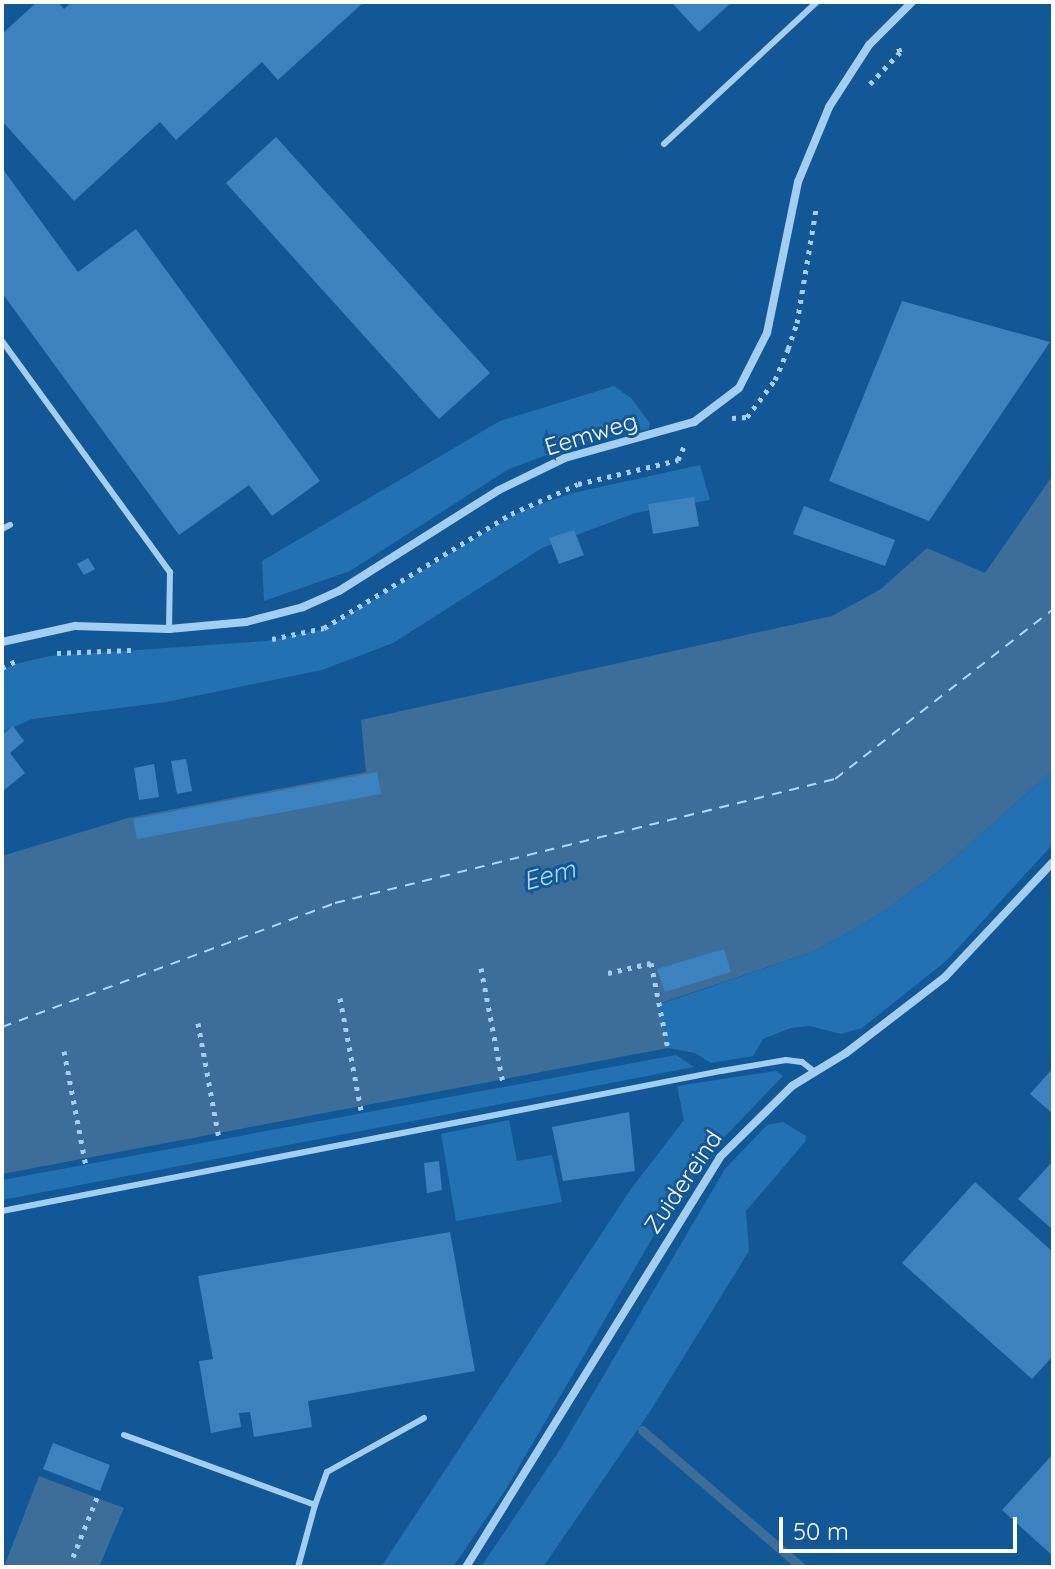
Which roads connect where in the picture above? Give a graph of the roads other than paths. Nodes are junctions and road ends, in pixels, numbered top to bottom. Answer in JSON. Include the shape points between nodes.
{"nodes":[{"id":1,"x":817,"y":2,"type":"edge"},
{"id":2,"x":912,"y":2,"type":"edge"},
{"id":3,"x":664,"y":144,"type":"dead end"},
{"id":4,"x":2,"y":341,"type":"edge"},
{"id":5,"x":10,"y":525,"type":"dead end"},
{"id":6,"x":2,"y":529,"type":"edge"},
{"id":7,"x":169,"y":629,"type":"junction"},
{"id":8,"x":2,"y":642,"type":"edge"},
{"id":9,"x":1053,"y":862,"type":"edge"},
{"id":10,"x":815,"y":1072,"type":"junction"},
{"id":11,"x":2,"y":1211,"type":"edge"},
{"id":12,"x":424,"y":1418,"type":"dead end"},
{"id":13,"x":124,"y":1435,"type":"dead end"},
{"id":14,"x":315,"y":1505,"type":"junction"},
{"id":15,"x":298,"y":1567,"type":"edge"},
{"id":16,"x":466,"y":1567,"type":"edge"}],
"edges":[{"from":1,"to":3,"type":"lane"},
{"from":2,"to":7,"type":"street","name":"Eemweg","via":[[869,45],[829,107],[798,182],[767,333],[739,388],[694,422],[565,458],[499,490],[339,591],[303,607],[246,622]]},
{"from":4,"to":7,"type":"lane","via":[[170,572]]},
{"from":5,"to":6,"type":"lane"},
{"from":7,"to":8,"type":"street","name":"Eemweg","via":[[75,626]]},
{"from":9,"to":10,"type":"street","name":"Zuidereind","via":[[945,977]]},
{"from":10,"to":11,"type":"lane","via":[[802,1062],[786,1060],[721,1071]]},
{"from":10,"to":16,"type":"street","name":"Zuidereind","via":[[751,1121],[720,1157]]},
{"from":12,"to":14,"type":"lane","via":[[327,1472]]},
{"from":13,"to":14,"type":"lane"},
{"from":14,"to":15,"type":"lane"}]}
